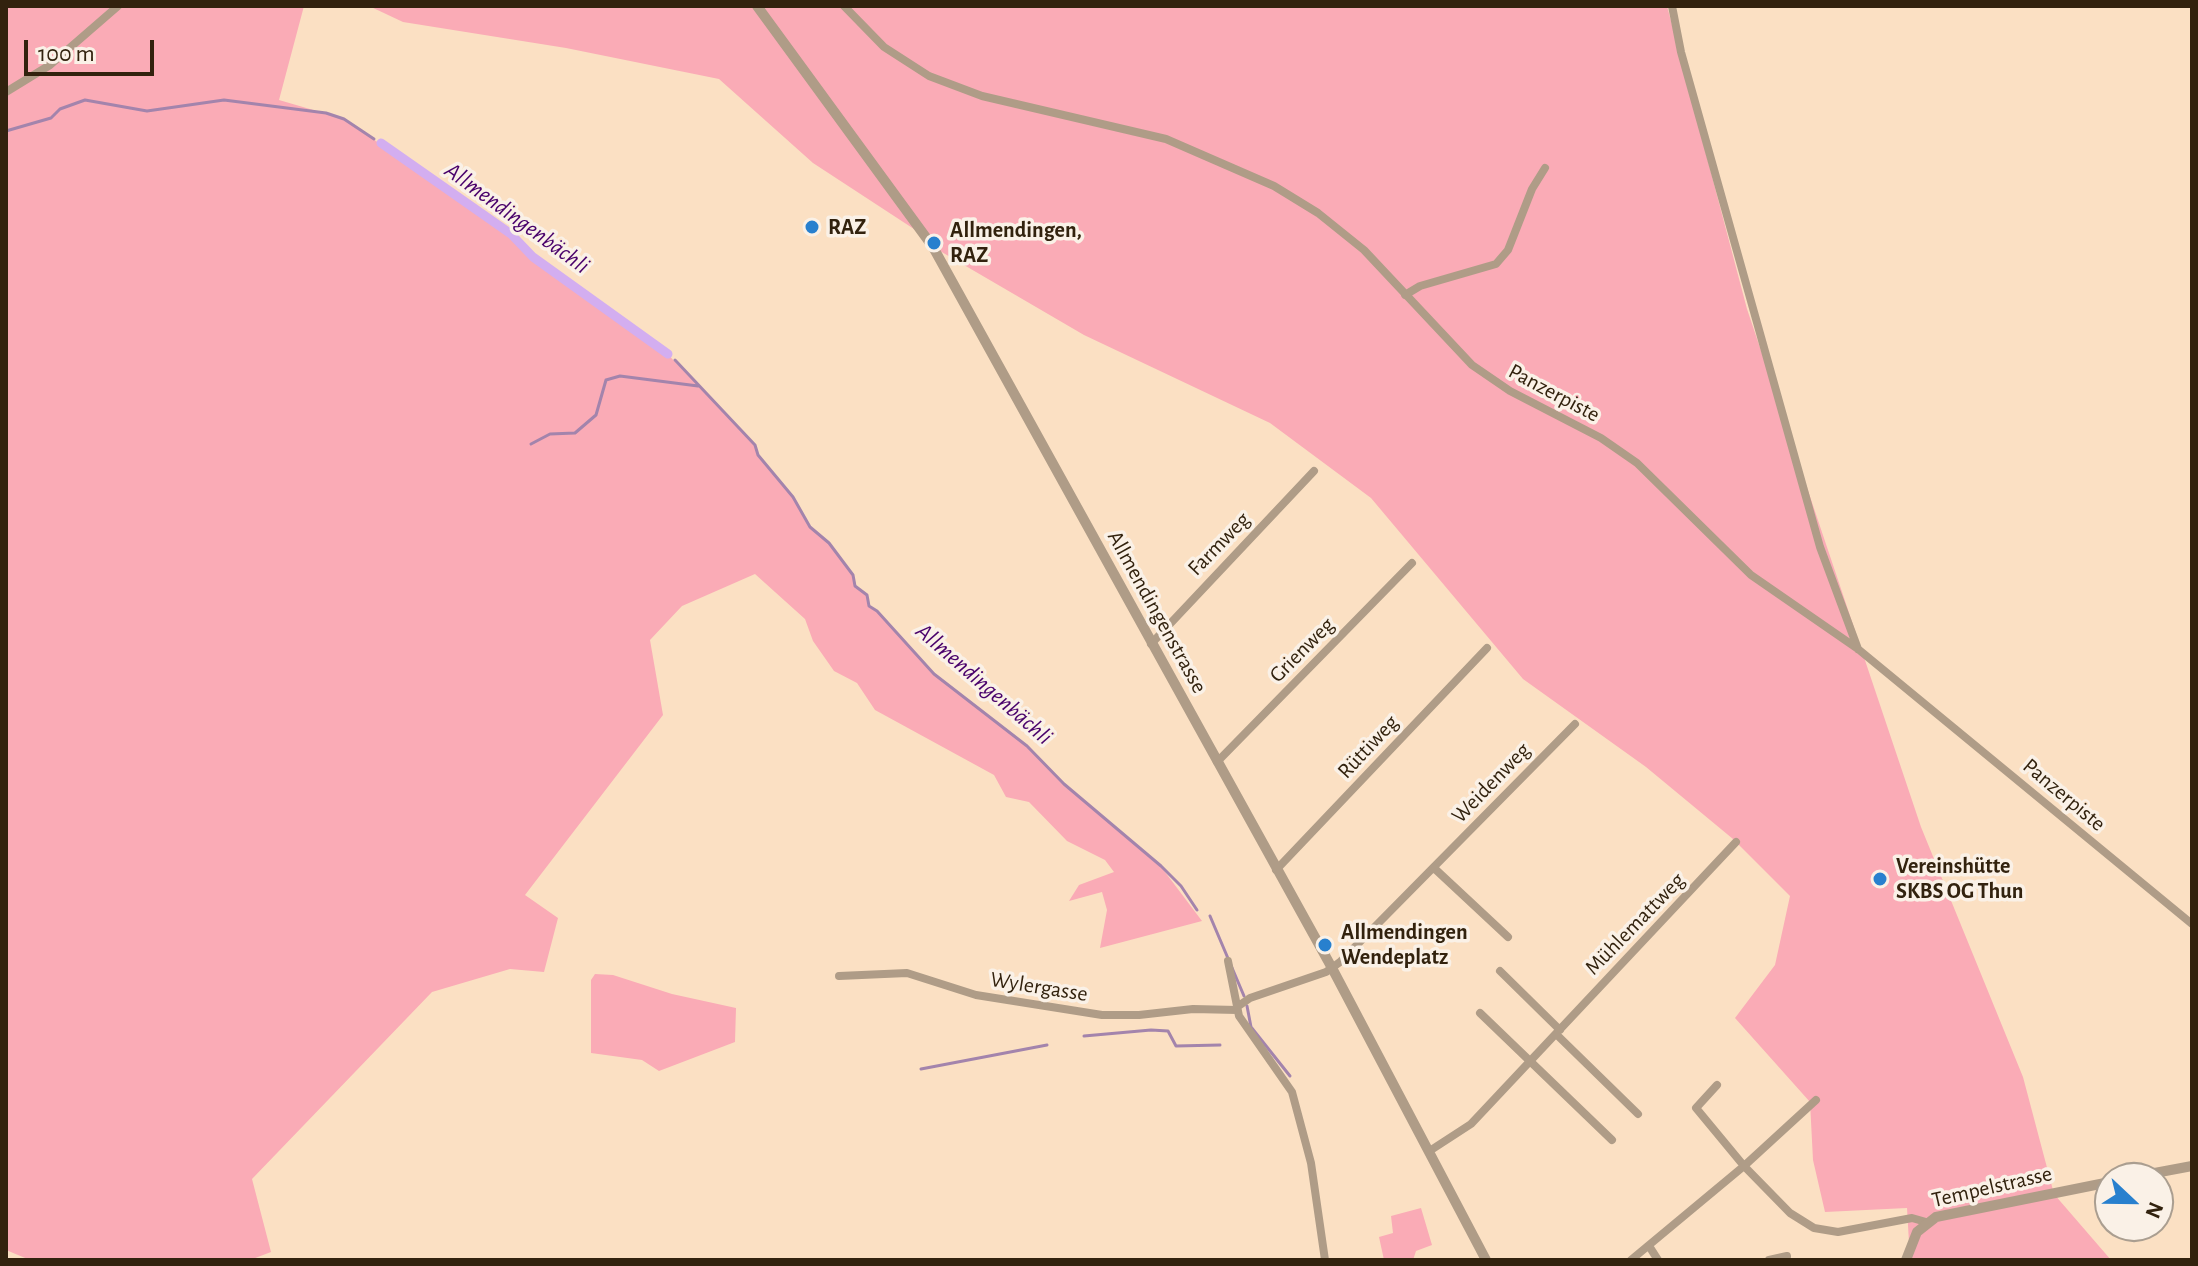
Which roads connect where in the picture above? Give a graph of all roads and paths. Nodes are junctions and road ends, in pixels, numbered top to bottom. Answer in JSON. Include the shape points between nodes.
{"nodes":[{"id":1,"x":118,"y":6,"type":"edge"},
{"id":2,"x":757,"y":6,"type":"edge"},
{"id":3,"x":844,"y":6,"type":"edge"},
{"id":4,"x":1672,"y":6,"type":"edge"},
{"id":5,"x":6,"y":92,"type":"edge"},
{"id":6,"x":1545,"y":168,"type":"dead end"},
{"id":7,"x":1405,"y":295,"type":"junction"},
{"id":8,"x":1314,"y":471,"type":"dead end"},
{"id":9,"x":1412,"y":563,"type":"dead end"},
{"id":10,"x":1151,"y":644,"type":"junction"},
{"id":11,"x":1487,"y":648,"type":"dead end"},
{"id":12,"x":1858,"y":649,"type":"junction"},
{"id":13,"x":1575,"y":724,"type":"dead end"},
{"id":14,"x":1217,"y":762,"type":"junction"},
{"id":15,"x":1736,"y":842,"type":"dead end"},
{"id":16,"x":1434,"y":868,"type":"junction"},
{"id":17,"x":1276,"y":870,"type":"junction"},
{"id":18,"x":2192,"y":924,"type":"edge"},
{"id":19,"x":1508,"y":937,"type":"dead end"},
{"id":20,"x":1228,"y":961,"type":"dead end"},
{"id":21,"x":1332,"y":968,"type":"junction"},
{"id":22,"x":1500,"y":971,"type":"dead end"},
{"id":23,"x":839,"y":976,"type":"dead end"},
{"id":24,"x":1237,"y":1008,"type":"junction"},
{"id":25,"x":1480,"y":1013,"type":"dead end"},
{"id":26,"x":1558,"y":1032,"type":"junction"},
{"id":27,"x":1530,"y":1060,"type":"junction"},
{"id":28,"x":1717,"y":1085,"type":"dead end"},
{"id":29,"x":1816,"y":1100,"type":"dead end"},
{"id":30,"x":1638,"y":1114,"type":"dead end"},
{"id":31,"x":1612,"y":1140,"type":"dead end"},
{"id":32,"x":1431,"y":1150,"type":"junction"},
{"id":33,"x":1744,"y":1166,"type":"junction"},
{"id":34,"x":2094,"y":1185,"type":"edge"},
{"id":35,"x":1926,"y":1222,"type":"junction"},
{"id":36,"x":1649,"y":1246,"type":"junction"},
{"id":37,"x":1787,"y":1256,"type":"dead end"},
{"id":38,"x":1325,"y":1260,"type":"edge"},
{"id":39,"x":1486,"y":1260,"type":"edge"},
{"id":40,"x":1631,"y":1260,"type":"edge"},
{"id":41,"x":1658,"y":1260,"type":"edge"},
{"id":42,"x":1769,"y":1260,"type":"edge"},
{"id":43,"x":1906,"y":1260,"type":"edge"}],
"edges":[{"from":1,"to":5,"type":"street","via":[[50,65]]},
{"from":2,"to":10,"type":"street","name":"Allmendingenstrasse","via":[[928,238]]},
{"from":3,"to":7,"type":"street","name":"Panzerpiste","via":[[899,59],[963,90],[1144,132],[1274,186],[1352,240]]},
{"from":4,"to":12,"type":"street","via":[[1820,547]]},
{"from":6,"to":7,"type":"street","via":[[1508,250],[1496,264]]},
{"from":7,"to":12,"type":"street","name":"Panzerpiste","via":[[1472,365],[1637,463],[1751,575]]},
{"from":8,"to":10,"type":"street","name":"Farmweg"},
{"from":9,"to":14,"type":"street","name":"Grienweg"},
{"from":10,"to":14,"type":"street","name":"Allmendingenstrasse"},
{"from":11,"to":17,"type":"street","name":"Rüttiweg"},
{"from":12,"to":18,"type":"street","name":"Panzerpiste"},
{"from":13,"to":16,"type":"street","name":"Weidenweg"},
{"from":14,"to":17,"type":"street","name":"Allmendingenstrasse"},
{"from":15,"to":26,"type":"street","name":"Mühlemattweg"},
{"from":16,"to":19,"type":"street"},
{"from":16,"to":21,"type":"street","name":"Weidenweg"},
{"from":17,"to":21,"type":"street","name":"Allmendingenstrasse"},
{"from":20,"to":24,"type":"street"},
{"from":21,"to":24,"type":"street","name":"Wylergasse","via":[[1250,998]]},
{"from":21,"to":32,"type":"street","name":"Allmendingenstrasse"},
{"from":22,"to":26,"type":"street"},
{"from":23,"to":24,"type":"street","name":"Wylergasse","via":[[907,973],[976,995],[1102,1015]]},
{"from":24,"to":38,"type":"street","via":[[1292,1092],[1311,1163]]},
{"from":25,"to":27,"type":"street"},
{"from":26,"to":27,"type":"street","name":"Mühlemattweg"},
{"from":26,"to":30,"type":"street"},
{"from":27,"to":31,"type":"street"},
{"from":27,"to":32,"type":"street","name":"Mühlemattweg","via":[[1465,1130]]},
{"from":28,"to":33,"type":"street","via":[[1696,1108]]},
{"from":29,"to":33,"type":"street"},
{"from":32,"to":39,"type":"street","name":"Allmendingenstrasse"},
{"from":33,"to":35,"type":"street","via":[[1790,1213],[1814,1228],[1838,1232],[1912,1218]]},
{"from":33,"to":36,"type":"street"},
{"from":34,"to":35,"type":"street","name":"Tempelstrasse"},
{"from":35,"to":43,"type":"street","name":"Tempelstrasse"},
{"from":36,"to":40,"type":"street"},
{"from":36,"to":41,"type":"street"},
{"from":37,"to":42,"type":"street"}]}
